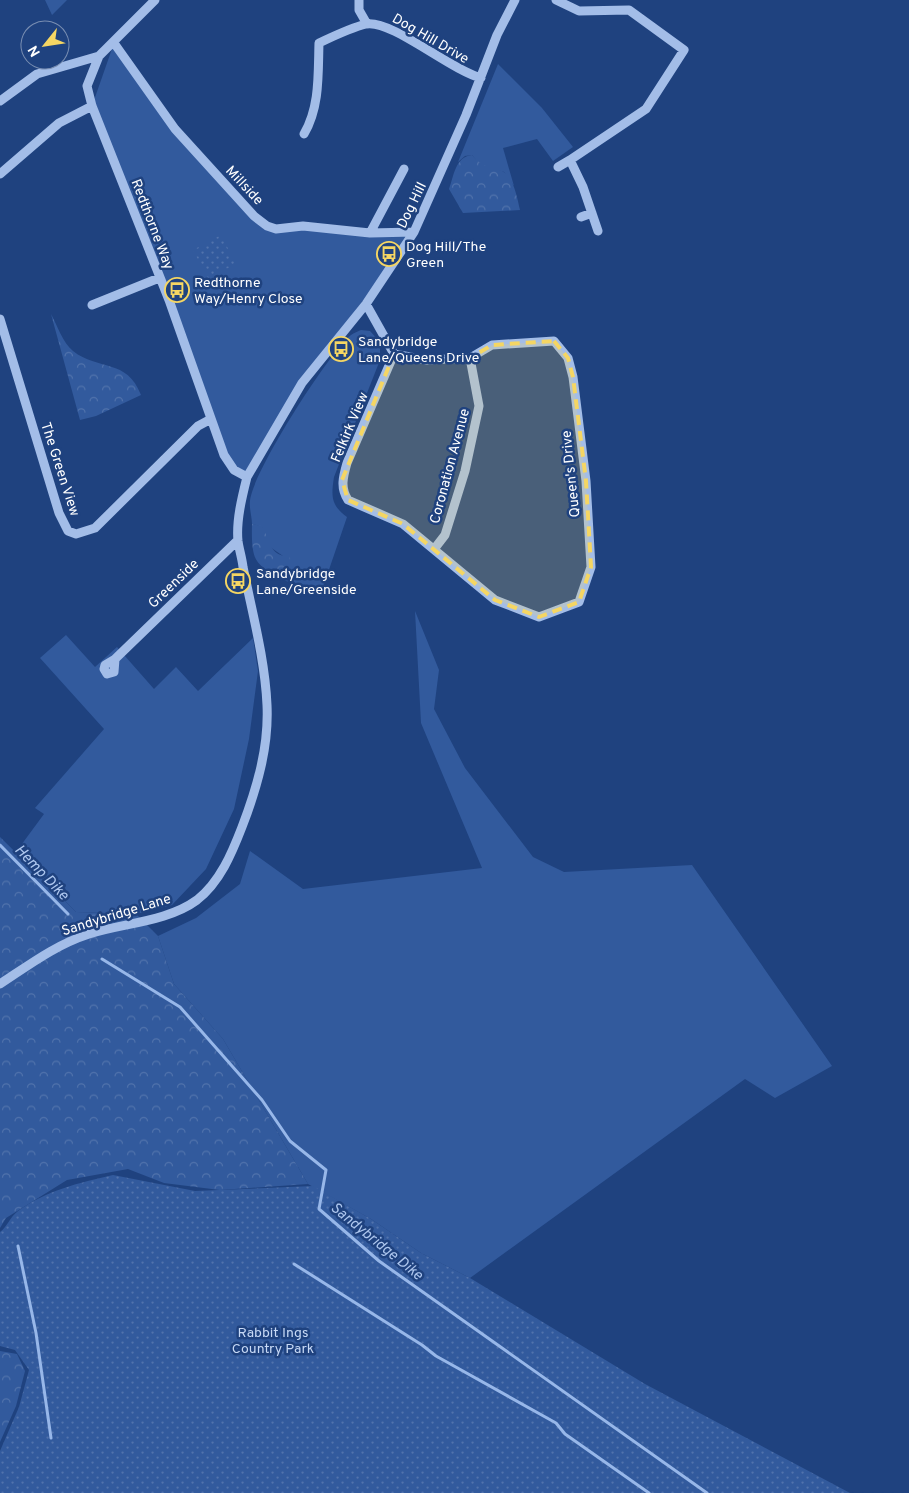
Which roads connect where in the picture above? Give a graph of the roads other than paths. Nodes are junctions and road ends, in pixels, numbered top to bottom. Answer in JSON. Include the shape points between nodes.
{"nodes":[{"id":1,"x":155,"y":0,"type":"edge"},
{"id":2,"x":359,"y":0,"type":"edge"},
{"id":3,"x":515,"y":0,"type":"edge"},
{"id":4,"x":556,"y":0,"type":"edge"},
{"id":5,"x":368,"y":24,"type":"junction"},
{"id":6,"x":114,"y":43,"type":"junction"},
{"id":7,"x":99,"y":56,"type":"junction"},
{"id":8,"x":481,"y":78,"type":"junction"},
{"id":9,"x":0,"y":101,"type":"edge"},
{"id":10,"x":92,"y":106,"type":"junction"},
{"id":11,"x":304,"y":134,"type":"dead end"},
{"id":12,"x":570,"y":160,"type":"junction"},
{"id":13,"x":558,"y":167,"type":"dead end"},
{"id":14,"x":404,"y":169,"type":"dead end"},
{"id":15,"x":0,"y":174,"type":"edge"},
{"id":16,"x":592,"y":213,"type":"junction"},
{"id":17,"x":581,"y":217,"type":"dead end"},
{"id":18,"x":598,"y":231,"type":"dead end"},
{"id":19,"x":414,"y":232,"type":"junction"},
{"id":20,"x":370,"y":233,"type":"junction"},
{"id":21,"x":160,"y":278,"type":"junction"},
{"id":22,"x":366,"y":304,"type":"junction"},
{"id":23,"x":92,"y":305,"type":"dead end"},
{"id":24,"x":0,"y":319,"type":"edge"},
{"id":25,"x":394,"y":354,"type":"junction"},
{"id":26,"x":470,"y":358,"type":"junction"},
{"id":27,"x":211,"y":419,"type":"junction"},
{"id":28,"x":247,"y":477,"type":"junction"},
{"id":29,"x":238,"y":540,"type":"junction"},
{"id":30,"x":435,"y":548,"type":"junction"},
{"id":31,"x":115,"y":659,"type":"dead end"},
{"id":32,"x":0,"y":984,"type":"edge"}],
"edges":[{"from":1,"to":6,"type":"street"},
{"from":2,"to":5,"type":"street","via":[[360,10]]},
{"from":3,"to":8,"type":"street","name":"Dog Hill","via":[[497,35]]},
{"from":4,"to":12,"type":"street","via":[[579,12],[629,10],[684,50],[646,109]]},
{"from":5,"to":8,"type":"street","name":"Dog Hill Drive","via":[[384,25],[460,70]]},
{"from":5,"to":11,"type":"street","via":[[319,43],[316,100],[312,121]]},
{"from":6,"to":7,"type":"street"},
{"from":6,"to":20,"type":"street","name":"Millside","via":[[175,129],[254,216],[267,226]]},
{"from":7,"to":9,"type":"street","via":[[37,74]]},
{"from":7,"to":10,"type":"street","name":"Redthorne Way","via":[[87,86]]},
{"from":8,"to":19,"type":"street","name":"Dog Hill"},
{"from":10,"to":15,"type":"street","via":[[59,123]]},
{"from":10,"to":21,"type":"street","name":"Redthorne Way"},
{"from":12,"to":13,"type":"street"},
{"from":12,"to":16,"type":"street"},
{"from":14,"to":20,"type":"street"},
{"from":16,"to":17,"type":"street"},
{"from":16,"to":18,"type":"street"},
{"from":19,"to":20,"type":"street","name":"Millside"},
{"from":19,"to":22,"type":"street","name":"Dog Hill"},
{"from":21,"to":23,"type":"street"},
{"from":21,"to":27,"type":"street","name":"Redthorne Way"},
{"from":22,"to":25,"type":"street"},
{"from":22,"to":28,"type":"street","name":"Dog Hill","via":[[302,383]]},
{"from":24,"to":27,"type":"street","name":"The Green View","via":[[59,513],[68,531],[76,534],[95,528],[198,426]]},
{"from":25,"to":26,"type":"street","name":"Queen's Drive","via":[[426,360]]},
{"from":25,"to":30,"type":"street","name":"Felkirk View","via":[[347,463],[342,480],[344,493],[355,505],[403,524]]},
{"from":26,"to":30,"type":"street","name":"Coronation Avenue","via":[[479,406],[448,526]]},
{"from":26,"to":30,"type":"street","name":"Queen's Drive","via":[[492,345],[554,341],[568,358],[586,481],[591,567],[579,602],[540,617],[495,600]]},
{"from":27,"to":28,"type":"street","name":"Redthorne Way","via":[[228,462],[234,470]]},
{"from":28,"to":29,"type":"street","name":"Sandybridge Lane"},
{"from":29,"to":31,"type":"street","name":"Greenside"},
{"from":29,"to":32,"type":"street","name":"Sandybridge Lane","via":[[265,685],[267,732],[261,770],[225,866],[196,900],[152,919],[88,935],[54,948]]}]}
